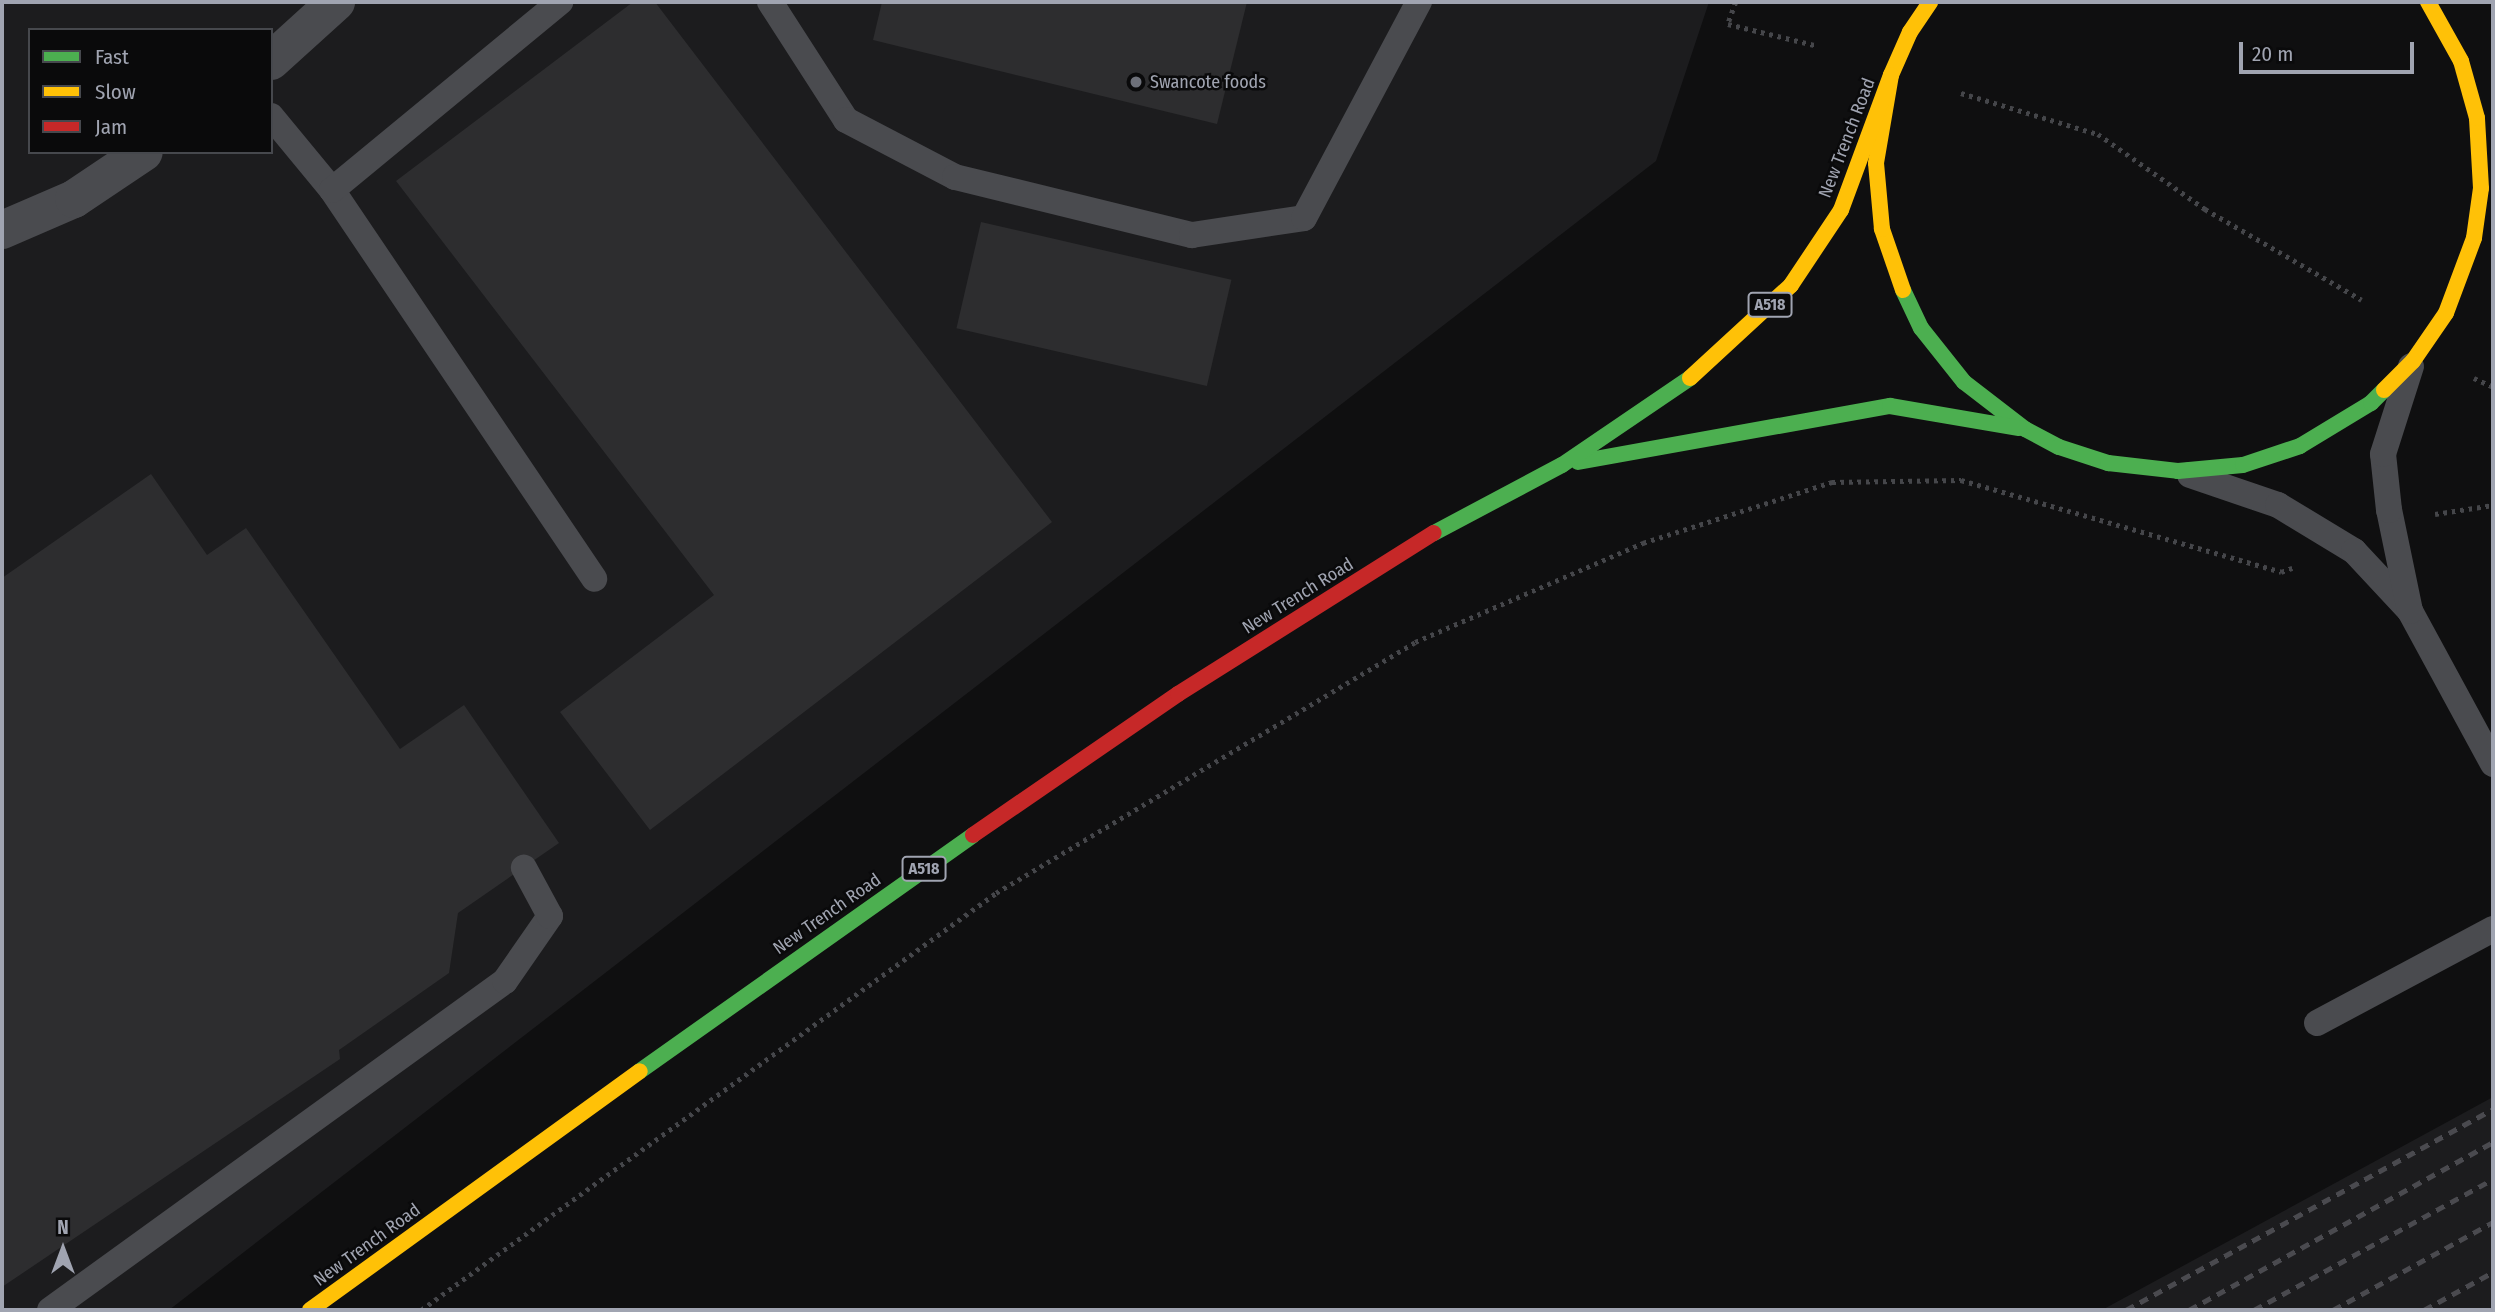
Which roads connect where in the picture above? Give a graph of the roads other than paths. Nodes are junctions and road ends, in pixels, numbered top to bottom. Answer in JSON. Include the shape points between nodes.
{"nodes":[{"id":1,"x":336,"y":2,"type":"edge"},
{"id":2,"x":560,"y":2,"type":"edge"},
{"id":3,"x":771,"y":2,"type":"edge"},
{"id":4,"x":1419,"y":2,"type":"edge"},
{"id":5,"x":2428,"y":2,"type":"edge"},
{"id":6,"x":1919,"y":12,"type":"edge"},
{"id":7,"x":273,"y":59,"type":"edge"},
{"id":8,"x":1891,"y":75,"type":"junction"},
{"id":9,"x":273,"y":118,"type":"edge"},
{"id":10,"x":141,"y":154,"type":"edge"},
{"id":11,"x":332,"y":190,"type":"junction"},
{"id":12,"x":2,"y":230,"type":"edge"},
{"id":13,"x":2474,"y":288,"type":"dead end"},
{"id":14,"x":2445,"y":313,"type":"junction"},
{"id":15,"x":2413,"y":361,"type":"junction"},
{"id":16,"x":2025,"y":429,"type":"junction"},
{"id":17,"x":1562,"y":465,"type":"junction"},
{"id":18,"x":2178,"y":471,"type":"junction"},
{"id":19,"x":594,"y":579,"type":"dead end"},
{"id":20,"x":2410,"y":611,"type":"junction"},
{"id":21,"x":2493,"y":764,"type":"edge"},
{"id":22,"x":524,"y":868,"type":"dead end"},
{"id":23,"x":2493,"y":929,"type":"edge"},
{"id":24,"x":2317,"y":1023,"type":"dead end"},
{"id":25,"x":50,"y":1310,"type":"edge"},
{"id":26,"x":310,"y":1310,"type":"edge"}],
"edges":[{"from":1,"to":7,"type":"street"},
{"from":2,"to":11,"type":"lane"},
{"from":3,"to":4,"type":"lane","via":[[846,120],[956,177],[1192,235],[1304,218]]},
{"from":5,"to":14,"type":"highway","via":[[2461,61],[2477,118],[2481,188],[2474,238]]},
{"from":6,"to":8,"type":"highway"},
{"from":8,"to":16,"type":"highway","via":[[1876,163],[1882,229],[1894,270],[1921,328],[1964,382]]},
{"from":8,"to":17,"type":"highway","name":"New Trench Road","number":"A518","via":[[1841,211],[1791,285],[1695,375]]},
{"from":9,"to":11,"type":"lane"},
{"from":10,"to":12,"type":"street","via":[[74,199]]},
{"from":11,"to":19,"type":"lane"},
{"from":13,"to":14,"type":"highway"},
{"from":14,"to":15,"type":"highway"},
{"from":15,"to":18,"type":"highway","via":[[2371,403],[2300,446],[2243,465]]},
{"from":15,"to":20,"type":"lane","via":[[2383,454]]},
{"from":16,"to":17,"type":"highway","name":"New Trench Road","number":"A518","via":[[1890,406]]},
{"from":16,"to":18,"type":"highway","via":[[2059,447],[2108,463]]},
{"from":17,"to":26,"type":"highway","name":"New Trench Road","number":"A518","via":[[1436,531],[1178,694],[847,922]]},
{"from":18,"to":20,"type":"lane","via":[[2278,505],[2347,547]]},
{"from":20,"to":21,"type":"lane"},
{"from":22,"to":25,"type":"lane","via":[[550,916],[505,981]]},
{"from":23,"to":24,"type":"lane"}]}
